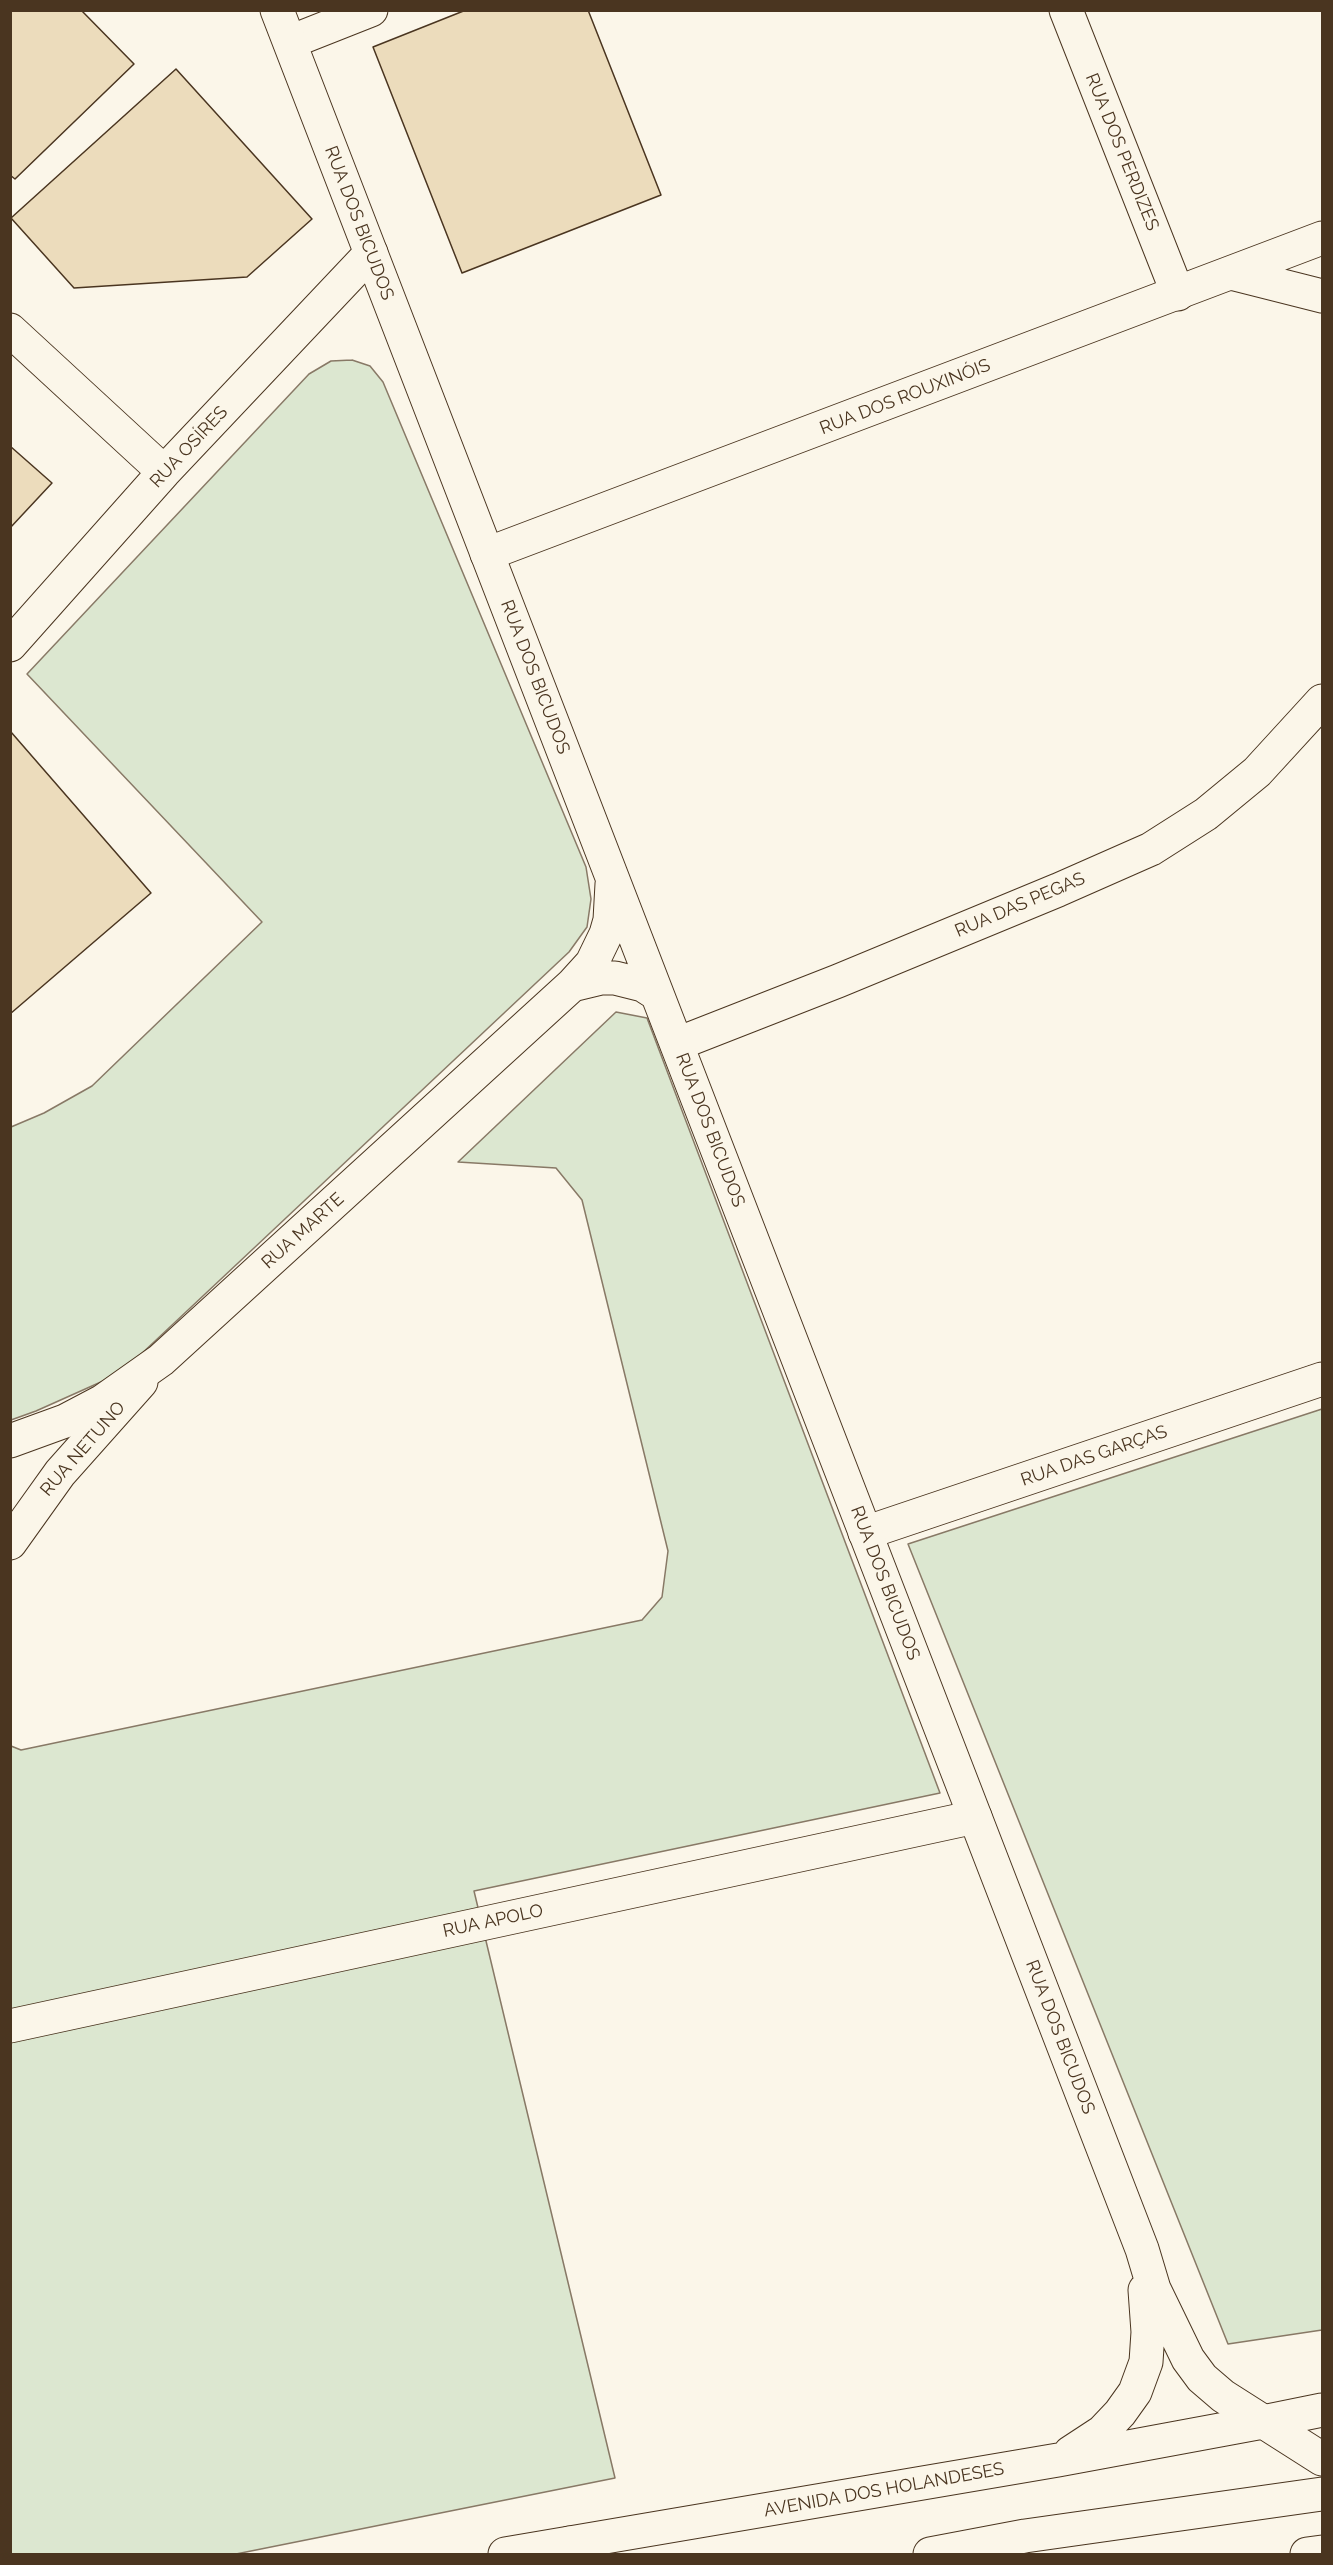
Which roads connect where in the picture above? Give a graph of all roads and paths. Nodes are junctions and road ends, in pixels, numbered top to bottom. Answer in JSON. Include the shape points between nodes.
{"nodes":[{"id":1,"x":277,"y":10,"type":"edge"},
{"id":2,"x":371,"y":10,"type":"edge"},
{"id":3,"x":1066,"y":10,"type":"edge"},
{"id":4,"x":290,"y":42,"type":"junction"},
{"id":5,"x":1323,"y":238,"type":"edge"},
{"id":6,"x":370,"y":254,"type":"junction"},
{"id":7,"x":1231,"y":273,"type":"junction"},
{"id":8,"x":1178,"y":294,"type":"junction"},
{"id":9,"x":1323,"y":296,"type":"edge"},
{"id":10,"x":10,"y":330,"type":"edge"},
{"id":11,"x":164,"y":472,"type":"junction"},
{"id":12,"x":487,"y":554,"type":"junction"},
{"id":13,"x":10,"y":645,"type":"edge"},
{"id":14,"x":1323,"y":701,"type":"edge"},
{"id":15,"x":612,"y":877,"type":"junction"},
{"id":16,"x":572,"y":985,"type":"junction"},
{"id":17,"x":657,"y":994,"type":"junction"},
{"id":18,"x":677,"y":1044,"type":"junction"},
{"id":19,"x":161,"y":1360,"type":"junction"},
{"id":20,"x":1323,"y":1379,"type":"edge"},
{"id":21,"x":10,"y":1441,"type":"edge"},
{"id":22,"x":865,"y":1533,"type":"junction"},
{"id":23,"x":10,"y":1543,"type":"edge"},
{"id":24,"x":975,"y":1817,"type":"junction"},
{"id":25,"x":10,"y":2026,"type":"edge"},
{"id":26,"x":1142,"y":2249,"type":"junction"},
{"id":27,"x":1323,"y":2410,"type":"edge"},
{"id":28,"x":1263,"y":2422,"type":"junction"},
{"id":29,"x":1323,"y":2459,"type":"edge"},
{"id":30,"x":1058,"y":2460,"type":"junction"},
{"id":31,"x":1323,"y":2494,"type":"edge"},
{"id":32,"x":564,"y":2549,"type":"edge"},
{"id":33,"x":1323,"y":2552,"type":"edge"},
{"id":34,"x":505,"y":2554,"type":"edge"},
{"id":35,"x":930,"y":2554,"type":"edge"},
{"id":36,"x":1307,"y":2554,"type":"edge"}],
"edges":[{"from":1,"to":4,"type":"main road","name":"RUA DOS BICUDOS"},
{"from":2,"to":4,"type":"main road"},
{"from":3,"to":8,"type":"main road","name":"RUA DOS PERDIZES"},
{"from":4,"to":6,"type":"main road","name":"RUA DOS BICUDOS"},
{"from":5,"to":7,"type":"main road","name":"RUA DOS ROUXINÓIS"},
{"from":6,"to":11,"type":"main road","name":"RUA OSÍRES"},
{"from":6,"to":12,"type":"main road","name":"RUA DOS BICUDOS"},
{"from":7,"to":8,"type":"main road","name":"RUA DOS ROUXINÓIS"},
{"from":7,"to":9,"type":"main road"},
{"from":8,"to":12,"type":"main road","name":"RUA DOS ROUXINÓIS"},
{"from":10,"to":11,"type":"main road"},
{"from":11,"to":13,"type":"main road","name":"RUA OSÍRES"},
{"from":12,"to":15,"type":"main road","name":"RUA DOS BICUDOS"},
{"from":14,"to":18,"type":"main road","name":"RUA DAS PEGAS","via":[[1257,772],[1206,814],[1151,849],[882,963]]},
{"from":15,"to":16,"type":"main road","name":"RUA MARTE","via":[[606,934],[592,963]]},
{"from":15,"to":17,"type":"main road","name":"RUA DOS BICUDOS"},
{"from":16,"to":17,"type":"main road","name":"RUA MARTE","via":[[615,978],[643,985]]},
{"from":16,"to":19,"type":"main road","name":"RUA MARTE"},
{"from":17,"to":18,"type":"main road","name":"RUA DOS BICUDOS"},
{"from":18,"to":22,"type":"main road","name":"RUA DOS BICUDOS"},
{"from":19,"to":21,"type":"main road","name":"RUA MARTE","via":[[103,1401],[65,1421]]},
{"from":19,"to":23,"type":"main road","name":"RUA NETUNO","via":[[60,1473]]},
{"from":20,"to":22,"type":"main road","name":"RUA DAS GARÇAS"},
{"from":22,"to":24,"type":"main road","name":"RUA DOS BICUDOS"},
{"from":24,"to":25,"type":"main road","name":"RUA APOLO"},
{"from":24,"to":26,"type":"main road","name":"RUA DOS BICUDOS"},
{"from":26,"to":28,"type":"main road","name":"RUA DOS BICUDOS","via":[[1154,2289],[1188,2359],[1223,2397]]},
{"from":26,"to":30,"type":"main road","name":"RUA DOS BICUDOS","via":[[1149,2332],[1146,2362],[1135,2392],[1102,2432]]},
{"from":27,"to":28,"type":"main road","name":"AVENIDA DOS HOLANDESES"},
{"from":28,"to":29,"type":"main road","name":"RUA DOS BICUDOS"},
{"from":28,"to":30,"type":"main road","name":"AVENIDA DOS HOLANDESES"},
{"from":30,"to":32,"type":"main road","name":"AVENIDA DOS HOLANDESES"},
{"from":31,"to":35,"type":"main road","via":[[1025,2536]]},
{"from":32,"to":34,"type":"main road","name":"AVENIDA DOS HOLANDESES"},
{"from":33,"to":36,"type":"main road"}]}
